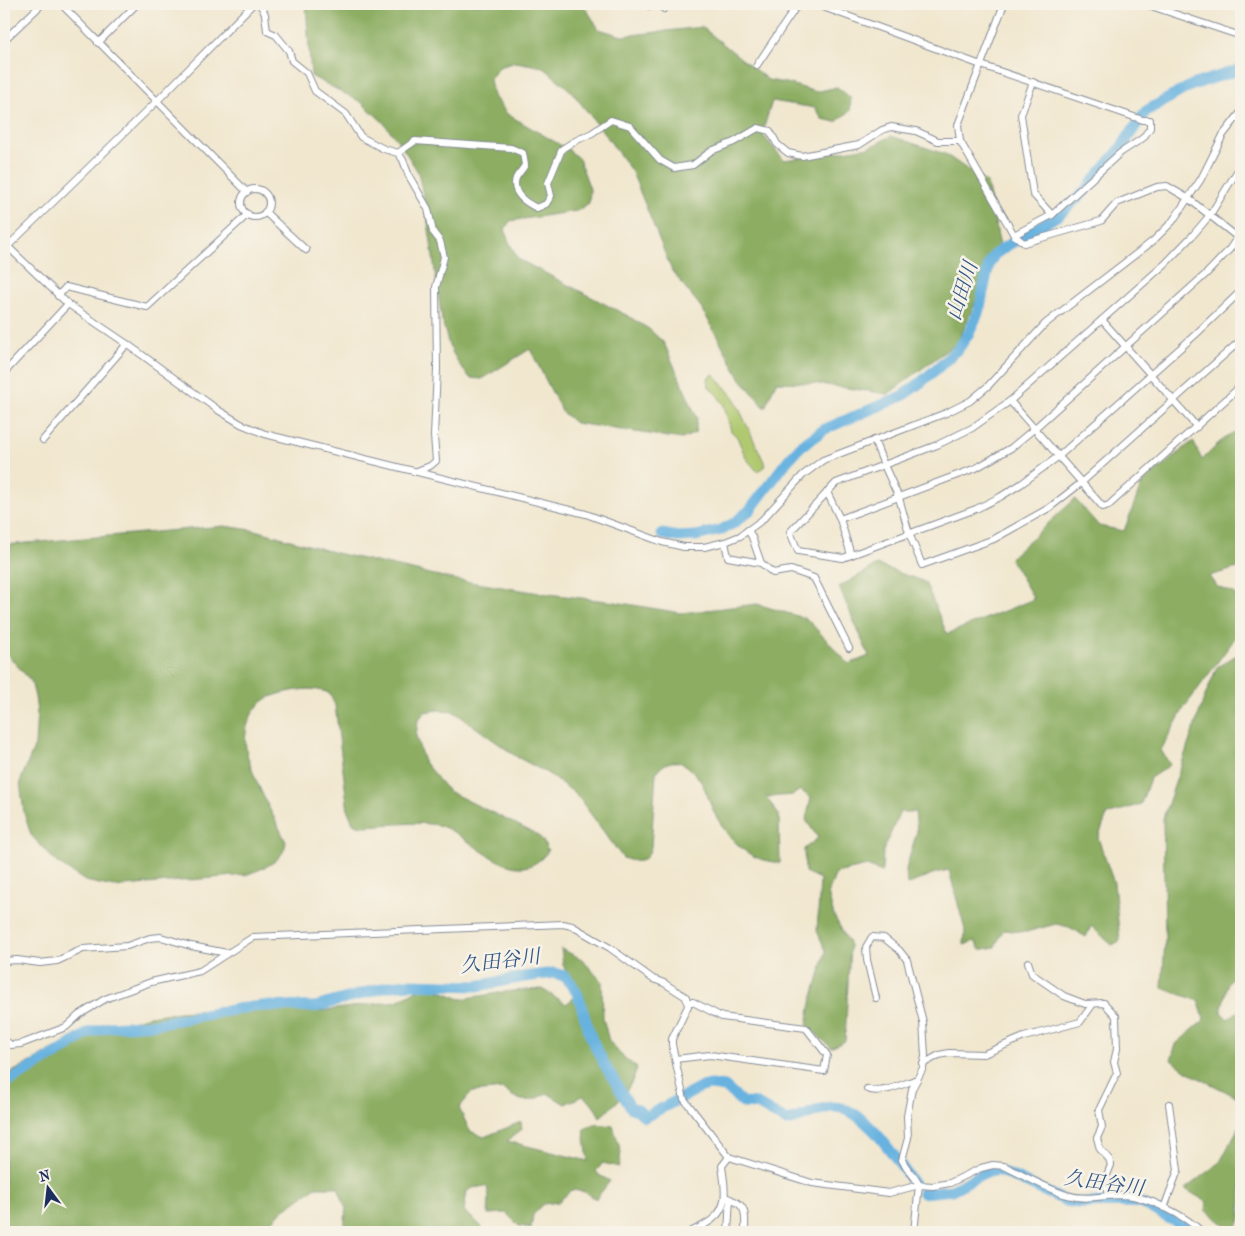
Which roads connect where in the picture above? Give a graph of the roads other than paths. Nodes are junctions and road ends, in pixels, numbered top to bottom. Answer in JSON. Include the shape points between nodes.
{"nodes":[{"id":1,"x":42,"y":4,"type":"edge"},
{"id":2,"x":61,"y":4,"type":"edge"},
{"id":3,"x":137,"y":4,"type":"edge"},
{"id":4,"x":253,"y":4,"type":"edge"},
{"id":5,"x":260,"y":4,"type":"edge"},
{"id":6,"x":646,"y":4,"type":"edge"},
{"id":7,"x":652,"y":4,"type":"edge"},
{"id":8,"x":781,"y":4,"type":"edge"},
{"id":9,"x":796,"y":4,"type":"edge"},
{"id":10,"x":815,"y":4,"type":"edge"},
{"id":11,"x":1004,"y":4,"type":"edge"},
{"id":12,"x":1145,"y":4,"type":"edge"},
{"id":13,"x":1241,"y":36,"type":"edge"},
{"id":14,"x":4,"y":40,"type":"edge"},
{"id":15,"x":98,"y":44,"type":"junction"},
{"id":16,"x":981,"y":65,"type":"junction"},
{"id":17,"x":757,"y":66,"type":"dead end"},
{"id":18,"x":1033,"y":82,"type":"junction"},
{"id":19,"x":156,"y":102,"type":"junction"},
{"id":20,"x":1241,"y":112,"type":"edge"},
{"id":21,"x":960,"y":141,"type":"junction"},
{"id":22,"x":398,"y":153,"type":"junction"},
{"id":23,"x":1241,"y":165,"type":"edge"},
{"id":24,"x":247,"y":192,"type":"junction"},
{"id":25,"x":1189,"y":199,"type":"junction"},
{"id":26,"x":265,"y":212,"type":"junction"},
{"id":27,"x":248,"y":214,"type":"junction"},
{"id":28,"x":1052,"y":215,"type":"junction"},
{"id":29,"x":1210,"y":215,"type":"junction"},
{"id":30,"x":1014,"y":235,"type":"junction"},
{"id":31,"x":1240,"y":236,"type":"edge"},
{"id":32,"x":5,"y":245,"type":"edge"},
{"id":33,"x":306,"y":250,"type":"dead end"},
{"id":34,"x":1241,"y":291,"type":"edge"},
{"id":35,"x":58,"y":296,"type":"junction"},
{"id":36,"x":68,"y":304,"type":"junction"},
{"id":37,"x":1102,"y":320,"type":"junction"},
{"id":38,"x":1241,"y":340,"type":"edge"},
{"id":39,"x":127,"y":344,"type":"junction"},
{"id":40,"x":1126,"y":347,"type":"junction"},
{"id":41,"x":4,"y":373,"type":"edge"},
{"id":42,"x":1151,"y":375,"type":"junction"},
{"id":43,"x":1241,"y":386,"type":"edge"},
{"id":44,"x":1174,"y":400,"type":"junction"},
{"id":45,"x":1010,"y":401,"type":"junction"},
{"id":46,"x":1197,"y":427,"type":"junction"},
{"id":47,"x":1035,"y":428,"type":"junction"},
{"id":48,"x":43,"y":440,"type":"dead end"},
{"id":49,"x":874,"y":440,"type":"junction"},
{"id":50,"x":1058,"y":456,"type":"junction"},
{"id":51,"x":436,"y":461,"type":"junction"},
{"id":52,"x":884,"y":465,"type":"junction"},
{"id":53,"x":417,"y":471,"type":"junction"},
{"id":54,"x":435,"y":476,"type":"junction"},
{"id":55,"x":1081,"y":483,"type":"junction"},
{"id":56,"x":827,"y":492,"type":"junction"},
{"id":57,"x":899,"y":498,"type":"junction"},
{"id":58,"x":840,"y":519,"type":"junction"},
{"id":59,"x":748,"y":530,"type":"junction"},
{"id":60,"x":909,"y":533,"type":"junction"},
{"id":61,"x":725,"y":542,"type":"junction"},
{"id":62,"x":851,"y":555,"type":"junction"},
{"id":63,"x":760,"y":563,"type":"junction"},
{"id":64,"x":849,"y":648,"type":"dead end"},
{"id":65,"x":227,"y":953,"type":"junction"},
{"id":66,"x":4,"y":961,"type":"edge"},
{"id":67,"x":1028,"y":962,"type":"dead end"},
{"id":68,"x":876,"y":998,"type":"dead end"},
{"id":69,"x":688,"y":1002,"type":"junction"},
{"id":70,"x":1093,"y":1004,"type":"junction"},
{"id":71,"x":4,"y":1040,"type":"edge"},
{"id":72,"x":675,"y":1059,"type":"junction"},
{"id":73,"x":923,"y":1064,"type":"junction"},
{"id":74,"x":917,"y":1079,"type":"junction"},
{"id":75,"x":868,"y":1089,"type":"dead end"},
{"id":76,"x":1169,"y":1104,"type":"dead end"},
{"id":77,"x":729,"y":1157,"type":"junction"},
{"id":78,"x":919,"y":1186,"type":"junction"},
{"id":79,"x":1108,"y":1196,"type":"junction"},
{"id":80,"x":727,"y":1198,"type":"junction"},
{"id":81,"x":1164,"y":1208,"type":"junction"},
{"id":82,"x":690,"y":1232,"type":"edge"},
{"id":83,"x":728,"y":1232,"type":"edge"},
{"id":84,"x":745,"y":1232,"type":"edge"},
{"id":85,"x":914,"y":1232,"type":"edge"},
{"id":86,"x":1202,"y":1232,"type":"edge"}],
"edges":[{"from":1,"to":14,"type":"street"},
{"from":2,"to":15,"type":"street"},
{"from":3,"to":15,"type":"street"},
{"from":4,"to":19,"type":"street"},
{"from":5,"to":22,"type":"street","via":[[267,31],[276,35],[289,51],[292,61],[307,73],[315,91],[346,114],[361,137]]},
{"from":6,"to":7,"type":"street"},
{"from":8,"to":9,"type":"street"},
{"from":9,"to":17,"type":"street"},
{"from":10,"to":16,"type":"street"},
{"from":11,"to":16,"type":"street"},
{"from":12,"to":13,"type":"street"},
{"from":15,"to":19,"type":"street"},
{"from":16,"to":18,"type":"street"},
{"from":16,"to":21,"type":"street","via":[[958,125]]},
{"from":18,"to":28,"type":"street","via":[[1021,115],[1034,194]]},
{"from":18,"to":28,"type":"street","via":[[1150,120],[1150,128],[1143,138],[1120,153]]},
{"from":19,"to":24,"type":"street"},
{"from":19,"to":32,"type":"street"},
{"from":20,"to":25,"type":"street","via":[[1223,135]]},
{"from":21,"to":22,"type":"street","via":[[938,141],[916,131],[891,127],[859,145],[802,156],[788,153],[777,144],[770,131],[758,128],[711,151],[693,165],[674,168],[660,160],[630,126],[611,120],[562,149],[548,183],[551,196],[546,204],[537,208],[525,202],[516,190],[516,179],[525,165],[523,153],[511,148],[415,141]]},
{"from":21,"to":30,"type":"street"},
{"from":22,"to":51,"type":"street","via":[[428,209],[433,232],[440,241],[444,257],[436,287]]},
{"from":23,"to":29,"type":"street"},
{"from":24,"to":26,"type":"street","via":[[255,189],[267,195],[269,204]]},
{"from":24,"to":27,"type":"street","via":[[242,199],[242,208]]},
{"from":25,"to":29,"type":"street"},
{"from":25,"to":30,"type":"street","via":[[1168,186],[1157,187],[1116,203],[1101,221],[1024,243]]},
{"from":25,"to":49,"type":"street","via":[[1153,241],[1045,324],[988,386],[970,400],[946,413]]},
{"from":26,"to":27,"type":"street","via":[[259,216]]},
{"from":26,"to":33,"type":"street"},
{"from":27,"to":35,"type":"street","via":[[147,307],[66,287]]},
{"from":28,"to":30,"type":"street"},
{"from":29,"to":31,"type":"street"},
{"from":29,"to":37,"type":"street","via":[[1165,264]]},
{"from":31,"to":40,"type":"street","via":[[1206,274]]},
{"from":32,"to":35,"type":"street"},
{"from":34,"to":42,"type":"street"},
{"from":35,"to":36,"type":"street"},
{"from":36,"to":39,"type":"street"},
{"from":36,"to":41,"type":"street"},
{"from":37,"to":40,"type":"street"},
{"from":37,"to":45,"type":"street"},
{"from":38,"to":44,"type":"street"},
{"from":39,"to":48,"type":"street"},
{"from":39,"to":53,"type":"street","via":[[241,424],[265,434]]},
{"from":40,"to":42,"type":"street"},
{"from":40,"to":47,"type":"street"},
{"from":42,"to":44,"type":"street"},
{"from":42,"to":50,"type":"street"},
{"from":43,"to":46,"type":"street"},
{"from":44,"to":46,"type":"street"},
{"from":44,"to":55,"type":"street"},
{"from":45,"to":47,"type":"street"},
{"from":45,"to":52,"type":"street","via":[[972,428],[937,446]]},
{"from":46,"to":55,"type":"street","via":[[1109,505],[1103,507]]},
{"from":47,"to":50,"type":"street"},
{"from":47,"to":57,"type":"street","via":[[1011,448],[976,468]]},
{"from":49,"to":52,"type":"street"},
{"from":49,"to":59,"type":"street","via":[[823,460],[803,475],[762,520]]},
{"from":50,"to":55,"type":"street"},
{"from":50,"to":60,"type":"street","via":[[1000,496]]},
{"from":51,"to":53,"type":"street"},
{"from":51,"to":54,"type":"street"},
{"from":52,"to":56,"type":"street","via":[[836,483]]},
{"from":52,"to":57,"type":"street"},
{"from":53,"to":54,"type":"street"},
{"from":54,"to":61,"type":"street","via":[[586,514],[662,542],[684,547]]},
{"from":55,"to":60,"type":"street","via":[[1049,508],[994,539],[922,565]]},
{"from":56,"to":58,"type":"street"},
{"from":56,"to":62,"type":"street","via":[[790,532],[798,551],[843,558]]},
{"from":57,"to":58,"type":"street"},
{"from":57,"to":60,"type":"street"},
{"from":58,"to":62,"type":"street"},
{"from":59,"to":61,"type":"street"},
{"from":59,"to":63,"type":"street"},
{"from":60,"to":62,"type":"street"},
{"from":61,"to":63,"type":"street","via":[[728,557]]},
{"from":63,"to":64,"type":"street","via":[[773,573],[791,570],[814,578]]},
{"from":65,"to":66,"type":"street","via":[[161,937],[127,946],[83,949],[57,961]]},
{"from":65,"to":69,"type":"street","via":[[253,938],[563,924],[610,948],[653,979],[686,997]]},
{"from":65,"to":71,"type":"street","via":[[200,971],[151,982],[105,998],[66,1027],[21,1044],[11,1045]]},
{"from":67,"to":70,"type":"street","via":[[1032,974],[1064,996]]},
{"from":68,"to":73,"type":"street","via":[[866,947],[872,938],[884,938],[907,960],[923,1022]]},
{"from":69,"to":72,"type":"street","via":[[672,1039]]},
{"from":69,"to":72,"type":"street","via":[[722,1017],[806,1028],[827,1055],[824,1071],[710,1055]]},
{"from":70,"to":73,"type":"street","via":[[1080,1022],[1024,1037],[984,1054],[949,1052]]},
{"from":70,"to":79,"type":"street","via":[[1104,1003],[1116,1016],[1117,1026],[1114,1062],[1117,1073],[1099,1110],[1102,1127],[1097,1138],[1111,1165],[1105,1180]]},
{"from":72,"to":77,"type":"street","via":[[683,1097]]},
{"from":73,"to":74,"type":"street"},
{"from":74,"to":75,"type":"street","via":[[886,1089]]},
{"from":74,"to":78,"type":"street","via":[[907,1116],[908,1138],[902,1160]]},
{"from":76,"to":81,"type":"street","via":[[1178,1170]]},
{"from":77,"to":78,"type":"street","via":[[812,1183],[889,1192]]},
{"from":77,"to":80,"type":"street","via":[[722,1166]]},
{"from":78,"to":79,"type":"street","via":[[950,1183],[994,1165],[1004,1166],[1066,1195],[1082,1198]]},
{"from":78,"to":85,"type":"street"},
{"from":79,"to":81,"type":"street","via":[[1134,1196]]},
{"from":80,"to":82,"type":"street","via":[[714,1218]]},
{"from":80,"to":83,"type":"street"},
{"from":80,"to":84,"type":"street","via":[[740,1203],[744,1209]]},
{"from":81,"to":86,"type":"street"}]}
